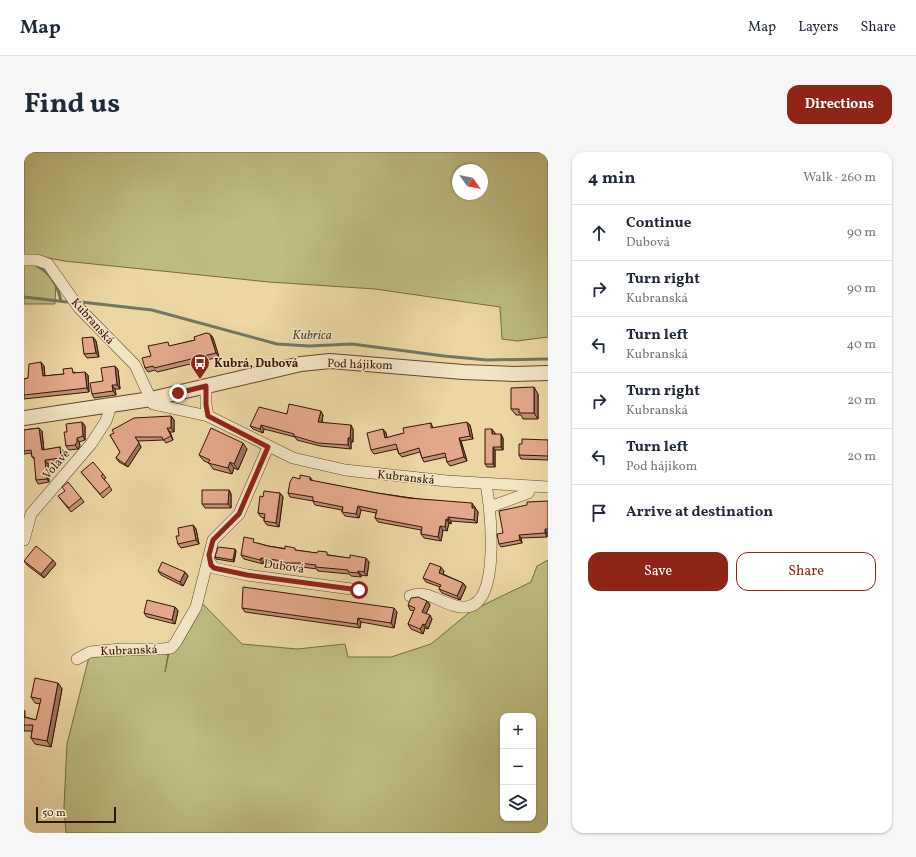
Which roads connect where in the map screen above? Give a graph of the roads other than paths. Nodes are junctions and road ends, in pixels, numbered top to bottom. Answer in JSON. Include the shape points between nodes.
{"nodes":[{"id":1,"x":24,"y":260,"type":"edge"},
{"id":2,"x":548,"y":373,"type":"edge"},
{"id":3,"x":206,"y":386,"type":"junction"},
{"id":4,"x":151,"y":399,"type":"junction"},
{"id":5,"x":111,"y":406,"type":"junction"},
{"id":6,"x":208,"y":416,"type":"junction"},
{"id":7,"x":24,"y":418,"type":"edge"},
{"id":8,"x":268,"y":447,"type":"junction"},
{"id":9,"x":486,"y":484,"type":"junction"},
{"id":10,"x":531,"y":487,"type":"junction"},
{"id":11,"x":548,"y":487,"type":"edge"},
{"id":12,"x":490,"y":507,"type":"junction"},
{"id":13,"x":24,"y":540,"type":"edge"},
{"id":14,"x":209,"y":561,"type":"junction"},
{"id":15,"x":359,"y":590,"type":"dead end"},
{"id":16,"x":410,"y":596,"type":"dead end"},
{"id":17,"x":77,"y":659,"type":"dead end"}],
"edges":[{"from":1,"to":4,"type":"street","name":"Kubranská","via":[[37,260],[48,264],[79,308],[135,365]]},
{"from":2,"to":3,"type":"street","name":"Pod hájikom","via":[[463,372],[330,361],[301,364]]},
{"from":3,"to":4,"type":"street","name":"Pod hájikom"},
{"from":3,"to":6,"type":"street"},
{"from":4,"to":5,"type":"street"},
{"from":4,"to":6,"type":"street","name":"Kubranská","via":[[153,404]]},
{"from":5,"to":7,"type":"street"},
{"from":5,"to":13,"type":"street","name":"Volavé","via":[[106,421],[91,444],[30,514]]},
{"from":6,"to":8,"type":"street","name":"Kubranská"},
{"from":8,"to":9,"type":"street","name":"Kubranská","via":[[293,458],[345,470]]},
{"from":8,"to":14,"type":"street","name":"Kubranská","via":[[239,514],[213,540]]},
{"from":9,"to":10,"type":"street","name":"Kubranská"},
{"from":9,"to":12,"type":"street"},
{"from":10,"to":11,"type":"street","name":"Kubranská"},
{"from":10,"to":12,"type":"street","via":[[528,493]]},
{"from":12,"to":16,"type":"street","via":[[490,567],[488,582],[478,601],[466,607],[418,594]]},
{"from":14,"to":15,"type":"street","name":"Dubová","via":[[214,568],[247,575]]},
{"from":14,"to":17,"type":"street","name":"Kubranská","via":[[192,616],[170,648],[102,650],[90,652]]}]}
